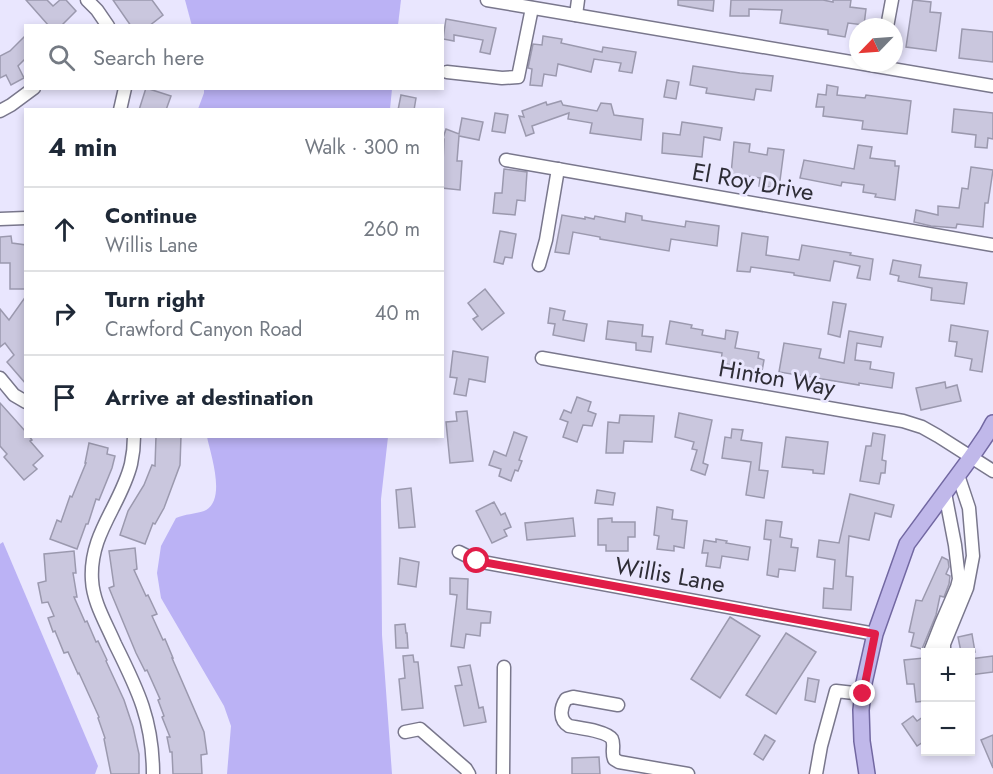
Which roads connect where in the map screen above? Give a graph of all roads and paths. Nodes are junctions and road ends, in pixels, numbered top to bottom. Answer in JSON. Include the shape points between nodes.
{"nodes":[{"id":1,"x":87,"y":0,"type":"edge"},
{"id":2,"x":488,"y":0,"type":"edge"},
{"id":3,"x":578,"y":0,"type":"edge"},
{"id":4,"x":892,"y":0,"type":"edge"},
{"id":5,"x":532,"y":8,"type":"junction"},
{"id":6,"x":576,"y":15,"type":"junction"},
{"id":7,"x":889,"y":18,"type":"edge"},
{"id":8,"x":106,"y":24,"type":"edge"},
{"id":9,"x":849,"y":60,"type":"edge"},
{"id":10,"x":903,"y":69,"type":"edge"},
{"id":11,"x":447,"y":72,"type":"dead end"},
{"id":12,"x":993,"y":87,"type":"edge"},
{"id":13,"x":31,"y":90,"type":"edge"},
{"id":14,"x":125,"y":90,"type":"edge"},
{"id":15,"x":120,"y":108,"type":"edge"},
{"id":16,"x":0,"y":111,"type":"edge"},
{"id":17,"x":506,"y":160,"type":"dead end"},
{"id":18,"x":558,"y":169,"type":"junction"},
{"id":19,"x":24,"y":218,"type":"edge"},
{"id":20,"x":0,"y":219,"type":"edge"},
{"id":21,"x":993,"y":245,"type":"edge"},
{"id":22,"x":539,"y":265,"type":"dead end"},
{"id":23,"x":542,"y":357,"type":"dead end"},
{"id":24,"x":0,"y":378,"type":"edge"},
{"id":25,"x":24,"y":401,"type":"edge"},
{"id":26,"x":993,"y":423,"type":"edge"},
{"id":27,"x":134,"y":438,"type":"edge"},
{"id":28,"x":972,"y":456,"type":"junction"},
{"id":29,"x":993,"y":471,"type":"edge"},
{"id":30,"x":958,"y":475,"type":"junction"},
{"id":31,"x":945,"y":493,"type":"junction"},
{"id":32,"x":459,"y":552,"type":"dead end"},
{"id":33,"x":875,"y":634,"type":"junction"},
{"id":34,"x":932,"y":648,"type":"edge"},
{"id":35,"x":944,"y":648,"type":"edge"},
{"id":36,"x":504,"y":667,"type":"dead end"},
{"id":37,"x":863,"y":694,"type":"junction"},
{"id":38,"x":618,"y":705,"type":"dead end"},
{"id":39,"x":405,"y":732,"type":"dead end"},
{"id":40,"x":153,"y":774,"type":"edge"},
{"id":41,"x":469,"y":774,"type":"edge"},
{"id":42,"x":502,"y":774,"type":"edge"},
{"id":43,"x":688,"y":774,"type":"edge"},
{"id":44,"x":816,"y":774,"type":"edge"},
{"id":45,"x":867,"y":774,"type":"edge"}],
"edges":[{"from":1,"to":8,"type":"street"},
{"from":2,"to":5,"type":"street"},
{"from":3,"to":6,"type":"street"},
{"from":4,"to":7,"type":"street"},
{"from":5,"to":6,"type":"street"},
{"from":5,"to":11,"type":"street","via":[[518,77]]},
{"from":6,"to":9,"type":"street"},
{"from":10,"to":12,"type":"street"},
{"from":13,"to":16,"type":"street"},
{"from":14,"to":15,"type":"street"},
{"from":17,"to":18,"type":"street","name":"El Roy Drive"},
{"from":18,"to":21,"type":"street","name":"El Roy Drive"},
{"from":18,"to":22,"type":"street"},
{"from":19,"to":20,"type":"street"},
{"from":23,"to":28,"type":"street","name":"Hinton Way","via":[[903,421],[922,427]]},
{"from":24,"to":25,"type":"street"},
{"from":26,"to":28,"type":"main road"},
{"from":27,"to":40,"type":"street","via":[[131,464],[92,558],[92,580],[94,598],[145,711],[153,748]]},
{"from":28,"to":29,"type":"street","name":"Hinton Way"},
{"from":28,"to":30,"type":"main road"},
{"from":30,"to":31,"type":"main road"},
{"from":30,"to":35,"type":"street","via":[[969,508],[972,556],[967,588]]},
{"from":31,"to":33,"type":"main road","via":[[907,544]]},
{"from":31,"to":34,"type":"street","via":[[959,579]]},
{"from":32,"to":33,"type":"street","name":"Willis Lane","via":[[477,561]]},
{"from":33,"to":37,"type":"main road"},
{"from":36,"to":42,"type":"street"},
{"from":37,"to":44,"type":"street","via":[[836,691]]},
{"from":37,"to":45,"type":"main road","via":[[862,741]]},
{"from":38,"to":43,"type":"street","via":[[573,697],[563,704],[561,717],[569,726],[611,737],[612,753],[619,762]]},
{"from":39,"to":41,"type":"street","via":[[420,729]]}]}
